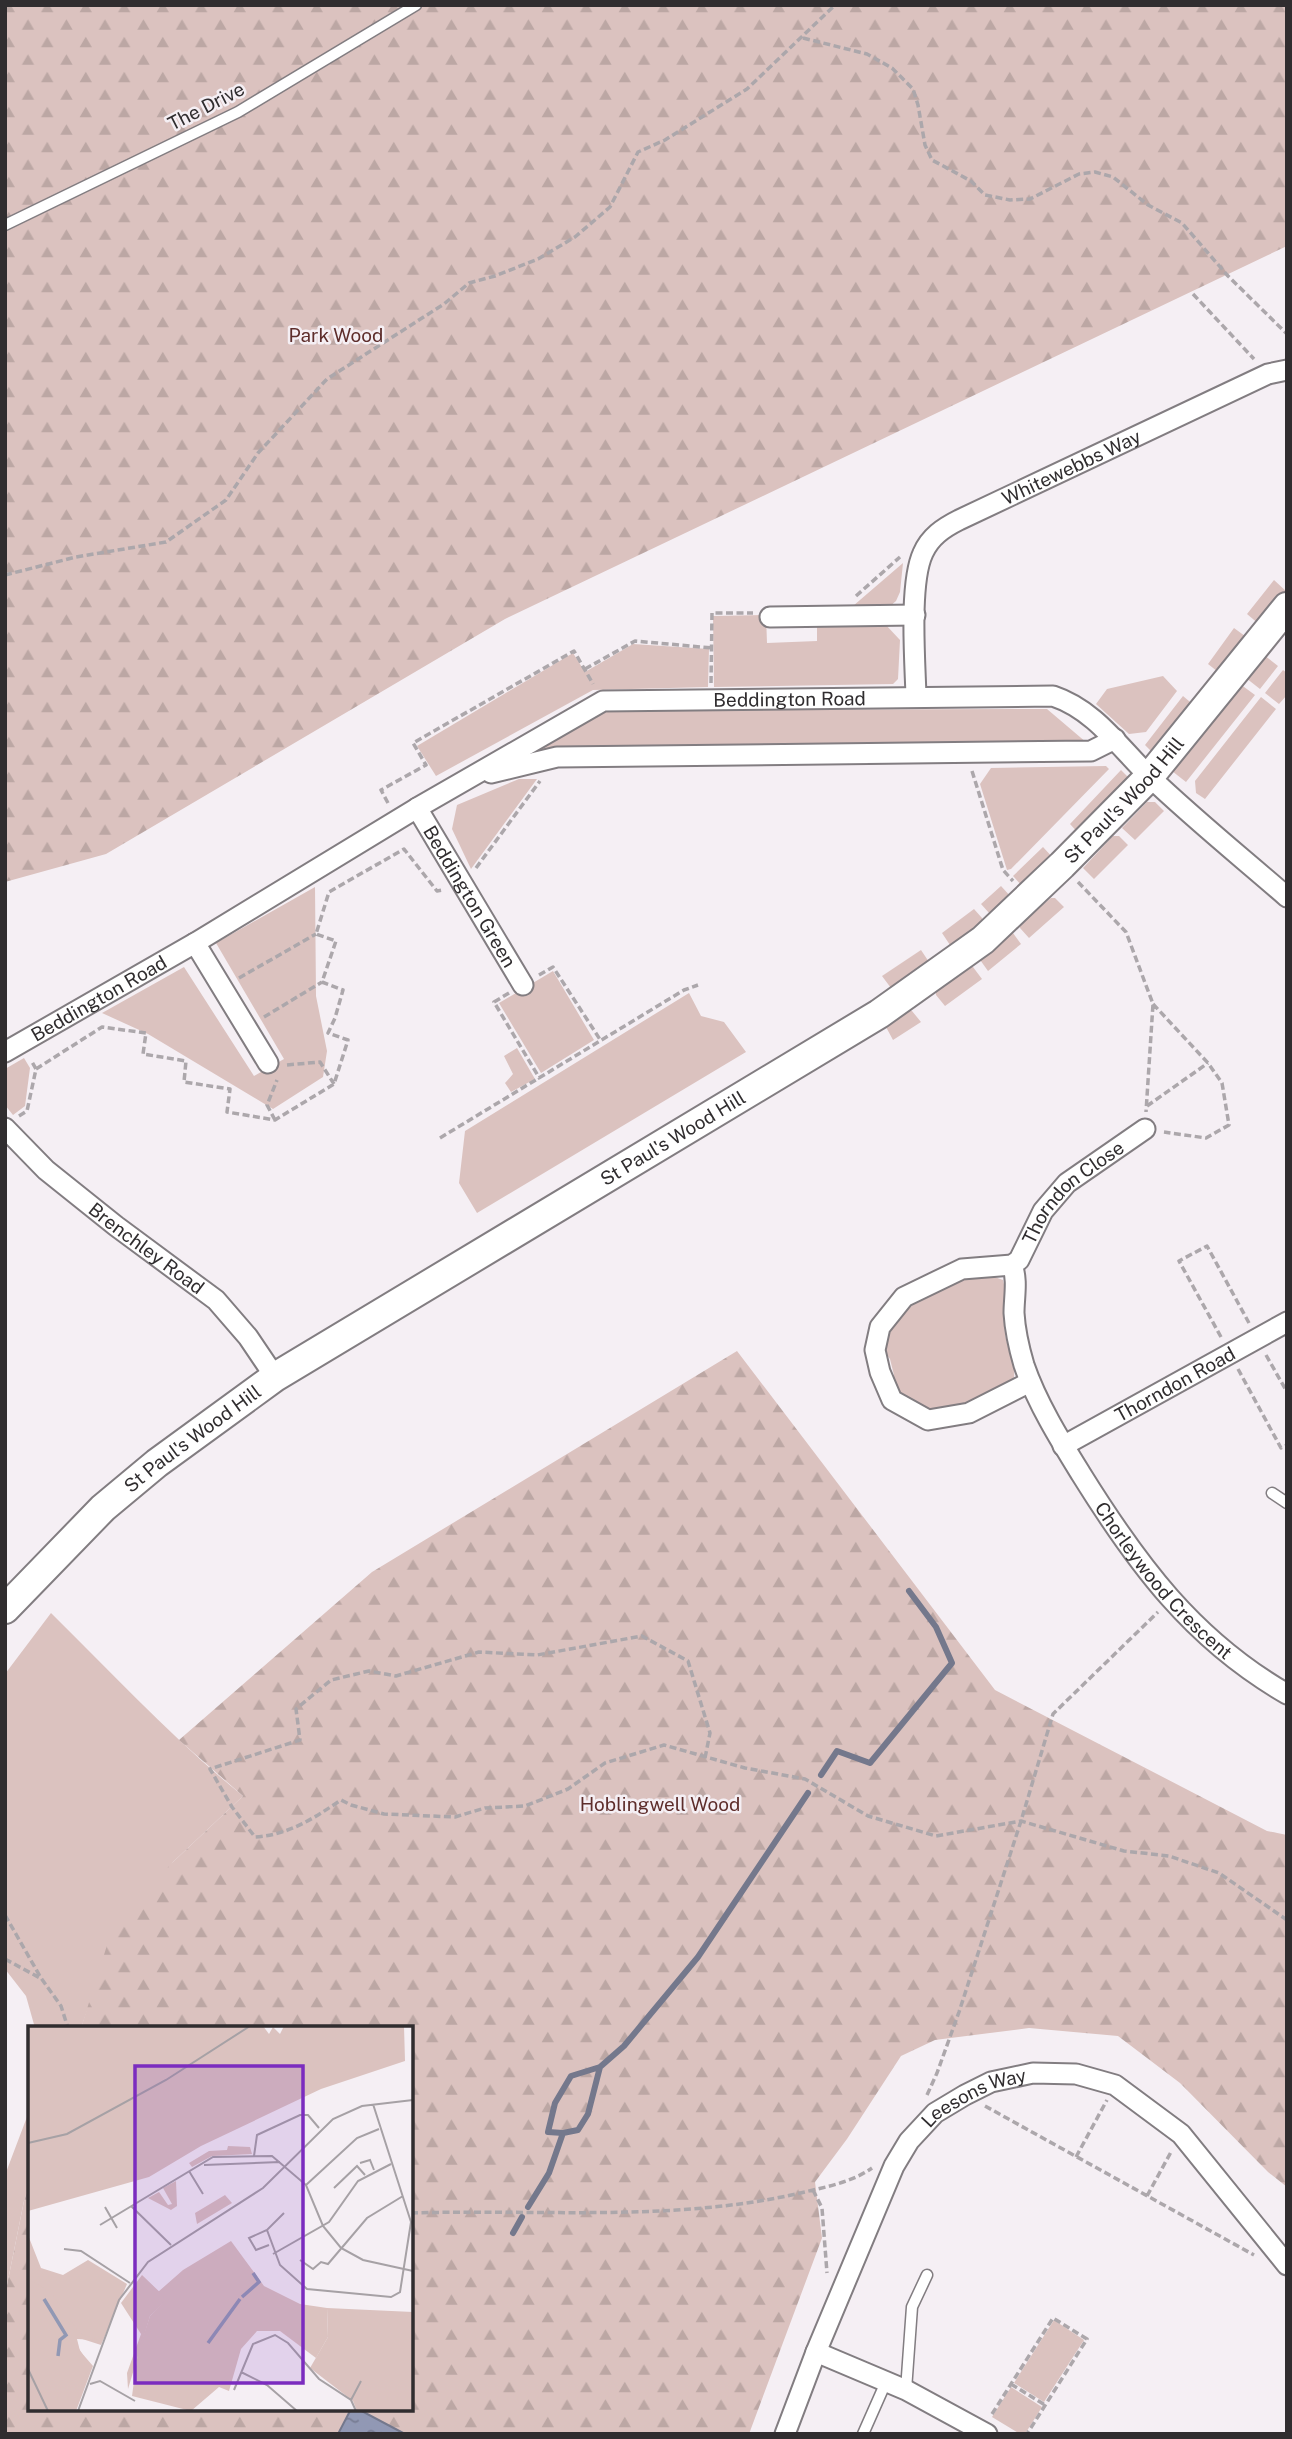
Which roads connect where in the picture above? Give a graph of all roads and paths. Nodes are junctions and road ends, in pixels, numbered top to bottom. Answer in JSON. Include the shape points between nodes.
{"nodes":[{"id":1,"x":416,"y":5,"type":"edge"},
{"id":2,"x":835,"y":5,"type":"edge"},
{"id":3,"x":803,"y":38,"type":"junction"},
{"id":4,"x":5,"y":225,"type":"edge"},
{"id":5,"x":1193,"y":294,"type":"dead end"},
{"id":6,"x":1287,"y":334,"type":"edge"},
{"id":7,"x":1278,"y":372,"type":"edge"},
{"id":8,"x":906,"y":552,"type":"dead end"},
{"id":9,"x":5,"y":575,"type":"edge"},
{"id":10,"x":1287,"y":607,"type":"edge"},
{"id":11,"x":915,"y":615,"type":"junction"},
{"id":12,"x":834,"y":616,"type":"junction"},
{"id":13,"x":771,"y":617,"type":"joint"},
{"id":14,"x":712,"y":648,"type":"junction"},
{"id":15,"x":584,"y":670,"type":"junction"},
{"id":16,"x":916,"y":696,"type":"junction"},
{"id":17,"x":603,"y":701,"type":"junction"},
{"id":18,"x":711,"y":701,"type":"junction"},
{"id":19,"x":1115,"y":739,"type":"junction"},
{"id":20,"x":967,"y":752,"type":"junction"},
{"id":21,"x":557,"y":757,"type":"junction"},
{"id":22,"x":1150,"y":776,"type":"junction"},
{"id":23,"x":470,"y":778,"type":"junction"},
{"id":24,"x":417,"y":808,"type":"junction"},
{"id":25,"x":398,"y":820,"type":"junction"},
{"id":26,"x":1062,"y":865,"type":"junction"},
{"id":27,"x":463,"y":886,"type":"junction"},
{"id":28,"x":1287,"y":897,"type":"edge"},
{"id":29,"x":1029,"y":898,"type":"junction"},
{"id":30,"x":316,"y":934,"type":"junction"},
{"id":31,"x":194,"y":943,"type":"junction"},
{"id":32,"x":322,"y":982,"type":"junction"},
{"id":33,"x":523,"y":985,"type":"junction"},
{"id":34,"x":698,"y":985,"type":"dead end"},
{"id":35,"x":222,"y":988,"type":"junction"},
{"id":36,"x":1153,"y":1004,"type":"junction"},
{"id":37,"x":246,"y":1028,"type":"junction"},
{"id":38,"x":601,"y":1042,"type":"junction"},
{"id":39,"x":13,"y":1048,"type":"edge"},
{"id":40,"x":1208,"y":1063,"type":"junction"},
{"id":41,"x":275,"y":1064,"type":"junction"},
{"id":42,"x":36,"y":1069,"type":"junction"},
{"id":43,"x":540,"y":1079,"type":"junction"},
{"id":44,"x":334,"y":1084,"type":"junction"},
{"id":45,"x":1147,"y":1106,"type":"junction"},
{"id":46,"x":275,"y":1120,"type":"junction"},
{"id":47,"x":11,"y":1123,"type":"edge"},
{"id":48,"x":1145,"y":1129,"type":"junction"},
{"id":49,"x":440,"y":1138,"type":"dead end"},
{"id":50,"x":1012,"y":1265,"type":"junction"},
{"id":51,"x":1287,"y":1322,"type":"edge"},
{"id":52,"x":1257,"y":1338,"type":"junction"},
{"id":53,"x":1230,"y":1353,"type":"junction"},
{"id":54,"x":275,"y":1377,"type":"junction"},
{"id":55,"x":1030,"y":1382,"type":"junction"},
{"id":56,"x":1287,"y":1392,"type":"edge"},
{"id":57,"x":1287,"y":1445,"type":"edge"},
{"id":58,"x":1063,"y":1446,"type":"junction"},
{"id":59,"x":1272,"y":1493,"type":"dead end"},
{"id":60,"x":1287,"y":1503,"type":"edge"},
{"id":61,"x":1171,"y":1601,"type":"junction"},
{"id":62,"x":5,"y":1609,"type":"edge"},
{"id":63,"x":1287,"y":1694,"type":"edge"},
{"id":64,"x":705,"y":1758,"type":"junction"},
{"id":65,"x":1021,"y":1821,"type":"junction"},
{"id":66,"x":5,"y":1915,"type":"edge"},
{"id":67,"x":1287,"y":1920,"type":"edge"},
{"id":68,"x":5,"y":1959,"type":"edge"},
{"id":69,"x":41,"y":1978,"type":"junction"},
{"id":70,"x":67,"y":2026,"type":"edge"},
{"id":71,"x":1115,"y":2085,"type":"junction"},
{"id":72,"x":965,"y":2095,"type":"junction"},
{"id":73,"x":925,"y":2100,"type":"dead end"},
{"id":74,"x":1181,"y":2134,"type":"junction"},
{"id":75,"x":1076,"y":2157,"type":"junction"},
{"id":76,"x":878,"y":2163,"type":"dead end"},
{"id":77,"x":813,"y":2190,"type":"junction"},
{"id":78,"x":1147,"y":2196,"type":"junction"},
{"id":79,"x":413,"y":2213,"type":"edge"},
{"id":80,"x":1263,"y":2261,"type":"dead end"},
{"id":81,"x":1287,"y":2265,"type":"edge"},
{"id":82,"x":927,"y":2275,"type":"dead end"},
{"id":83,"x":837,"y":2302,"type":"junction"},
{"id":84,"x":816,"y":2352,"type":"junction"},
{"id":85,"x":886,"y":2382,"type":"junction"},
{"id":86,"x":1011,"y":2384,"type":"junction"},
{"id":87,"x":905,"y":2390,"type":"junction"},
{"id":88,"x":1045,"y":2405,"type":"junction"},
{"id":89,"x":984,"y":2432,"type":"edge"},
{"id":90,"x":785,"y":2434,"type":"edge"},
{"id":91,"x":863,"y":2434,"type":"edge"},
{"id":92,"x":1027,"y":2434,"type":"edge"}],
"edges":[{"from":1,"to":4,"type":"lane","name":"The Drive","via":[[238,111]]},
{"from":2,"to":3,"type":"path"},
{"from":3,"to":6,"type":"path","via":[[867,54],[892,68],[913,89],[932,160],[971,181],[985,195],[1030,199],[1079,174],[1113,177],[1148,205],[1182,223]]},
{"from":3,"to":9,"type":"path","via":[[747,89],[638,152],[610,207],[575,237],[538,259],[469,283],[327,379],[258,453],[226,500],[166,542]]},
{"from":5,"to":7,"type":"path"},
{"from":7,"to":11,"type":"street","name":"Whitewebbs Way","via":[[947,526],[929,542],[920,560]]},
{"from":8,"to":12,"type":"path"},
{"from":10,"to":22,"type":"street","name":"St Paul's Wood Hill"},
{"from":11,"to":12,"type":"street"},
{"from":11,"to":16,"type":"street","name":"Whitewebbs Way"},
{"from":12,"to":13,"type":"street"},
{"from":13,"to":14,"type":"path","via":[[771,612],[712,613]]},
{"from":14,"to":15,"type":"path","via":[[635,641]]},
{"from":14,"to":18,"type":"path"},
{"from":15,"to":17,"type":"path"},
{"from":15,"to":25,"type":"path","via":[[574,651],[413,743],[426,765],[381,790]]},
{"from":16,"to":18,"type":"street","name":"Beddington Road"},
{"from":16,"to":19,"type":"street","name":"Beddington Road","via":[[1053,696],[1079,707]]},
{"from":17,"to":18,"type":"street","name":"Beddington Road"},
{"from":17,"to":23,"type":"street","name":"Beddington Road"},
{"from":19,"to":20,"type":"street","name":"Beddington Road","via":[[1091,751]]},
{"from":19,"to":22,"type":"street","name":"Beddington Road"},
{"from":20,"to":21,"type":"street","name":"Beddington Road"},
{"from":20,"to":29,"type":"path","via":[[1003,870]]},
{"from":21,"to":23,"type":"street","name":"Beddington Road"},
{"from":21,"to":27,"type":"path"},
{"from":22,"to":26,"type":"street","name":"St Paul's Wood Hill"},
{"from":22,"to":28,"type":"street","name":"Beddington Road"},
{"from":23,"to":24,"type":"street","name":"Beddington Road"},
{"from":24,"to":25,"type":"street","name":"Beddington Road"},
{"from":24,"to":27,"type":"street","name":"Beddington Green"},
{"from":25,"to":31,"type":"street","name":"Beddington Road"},
{"from":26,"to":29,"type":"street","name":"St Paul's Wood Hill"},
{"from":26,"to":36,"type":"path","via":[[1126,932]]},
{"from":27,"to":30,"type":"path","via":[[437,891],[404,849],[329,892]]},
{"from":27,"to":33,"type":"street","name":"Beddington Green"},
{"from":29,"to":54,"type":"street","name":"St Paul's Wood Hill","via":[[983,940],[879,1014]]},
{"from":30,"to":32,"type":"path","via":[[336,941]]},
{"from":30,"to":35,"type":"path"},
{"from":31,"to":35,"type":"street"},
{"from":31,"to":39,"type":"street","name":"Beddington Road"},
{"from":32,"to":37,"type":"path"},
{"from":32,"to":44,"type":"path","via":[[343,990],[328,1033],[348,1040]]},
{"from":33,"to":38,"type":"path","via":[[553,967]]},
{"from":33,"to":43,"type":"path","via":[[494,1002]]},
{"from":34,"to":38,"type":"path"},
{"from":35,"to":37,"type":"street"},
{"from":36,"to":40,"type":"path"},
{"from":36,"to":45,"type":"path"},
{"from":37,"to":41,"type":"street"},
{"from":38,"to":43,"type":"path"},
{"from":39,"to":42,"type":"path"},
{"from":40,"to":45,"type":"path"},
{"from":40,"to":48,"type":"path","via":[[1222,1083],[1229,1125],[1206,1138]]},
{"from":41,"to":44,"type":"path","via":[[320,1062]]},
{"from":41,"to":46,"type":"path","via":[[267,1105]]},
{"from":42,"to":46,"type":"path","name":"Beddington Road","via":[[102,1027],[146,1033],[143,1054],[186,1061],[184,1082],[230,1089],[227,1112]]},
{"from":42,"to":47,"type":"path","via":[[27,1111]]},
{"from":43,"to":49,"type":"path"},
{"from":44,"to":46,"type":"path"},
{"from":45,"to":48,"type":"path"},
{"from":47,"to":54,"type":"street","name":"Brenchley Road","via":[[46,1170],[216,1300]]},
{"from":48,"to":50,"type":"street","name":"Thorndon Close","via":[[1067,1183],[1043,1211],[1023,1256]]},
{"from":50,"to":55,"type":"street","name":"Thorndon Close","via":[[1015,1326]]},
{"from":50,"to":55,"type":"street","name":"Thorndon Close","via":[[962,1269],[904,1297],[880,1327],[875,1350],[891,1400],[928,1420],[969,1413]]},
{"from":51,"to":52,"type":"street","name":"Thorndon Road"},
{"from":52,"to":53,"type":"street","name":"Thorndon Road"},
{"from":52,"to":53,"type":"path","via":[[1207,1246],[1179,1261]]},
{"from":52,"to":56,"type":"path"},
{"from":53,"to":57,"type":"path","via":[[1282,1447]]},
{"from":53,"to":58,"type":"street","name":"Thorndon Road"},
{"from":54,"to":62,"type":"street","name":"St Paul's Wood Hill","via":[[103,1508]]},
{"from":55,"to":58,"type":"street","name":"Thorndon Close"},
{"from":58,"to":61,"type":"street","name":"Chorleywood Crescent","via":[[1120,1535]]},
{"from":59,"to":60,"type":"lane"},
{"from":61,"to":63,"type":"street","name":"Chorleywood Crescent","via":[[1226,1653]]},
{"from":61,"to":65,"type":"path","via":[[1053,1714]]},
{"from":64,"to":64,"type":"path","via":[[664,1745],[606,1763],[568,1789],[525,1806],[485,1808],[455,1817],[384,1814],[341,1800],[305,1824],[255,1837],[210,1769],[300,1740],[296,1709],[331,1680],[369,1671],[396,1676],[479,1652],[537,1655],[642,1636],[688,1661],[710,1733]]},
{"from":64,"to":65,"type":"path","via":[[805,1779],[868,1816],[936,1836]]},
{"from":65,"to":67,"type":"path","via":[[1124,1851],[1169,1856],[1219,1873]]},
{"from":65,"to":73,"type":"path"},
{"from":66,"to":69,"type":"path"},
{"from":68,"to":69,"type":"path"},
{"from":69,"to":70,"type":"path","via":[[61,2006]]},
{"from":71,"to":72,"type":"street","name":"Leesons Way","via":[[1076,2074],[1033,2073],[991,2082]]},
{"from":71,"to":74,"type":"street","name":"Leesons Way"},
{"from":71,"to":75,"type":"path"},
{"from":72,"to":75,"type":"path"},
{"from":72,"to":83,"type":"street","name":"Leesons Way","via":[[935,2113],[909,2141]]},
{"from":74,"to":78,"type":"path"},
{"from":74,"to":81,"type":"street","name":"Leesons Way"},
{"from":75,"to":78,"type":"path"},
{"from":76,"to":77,"type":"path","via":[[862,2174]]},
{"from":77,"to":79,"type":"path","via":[[677,2211]]},
{"from":77,"to":83,"type":"path","via":[[822,2208],[828,2298]]},
{"from":78,"to":80,"type":"path"},
{"from":82,"to":87,"type":"lane","via":[[912,2307]]},
{"from":83,"to":84,"type":"street","name":"Leesons Way"},
{"from":84,"to":85,"type":"street"},
{"from":84,"to":90,"type":"street","name":"Leesons Way"},
{"from":85,"to":87,"type":"street"},
{"from":85,"to":91,"type":"lane"},
{"from":86,"to":88,"type":"path"},
{"from":86,"to":88,"type":"path","via":[[1053,2318],[1087,2339]]},
{"from":86,"to":89,"type":"path"},
{"from":87,"to":89,"type":"street"},
{"from":88,"to":92,"type":"path"}]}
